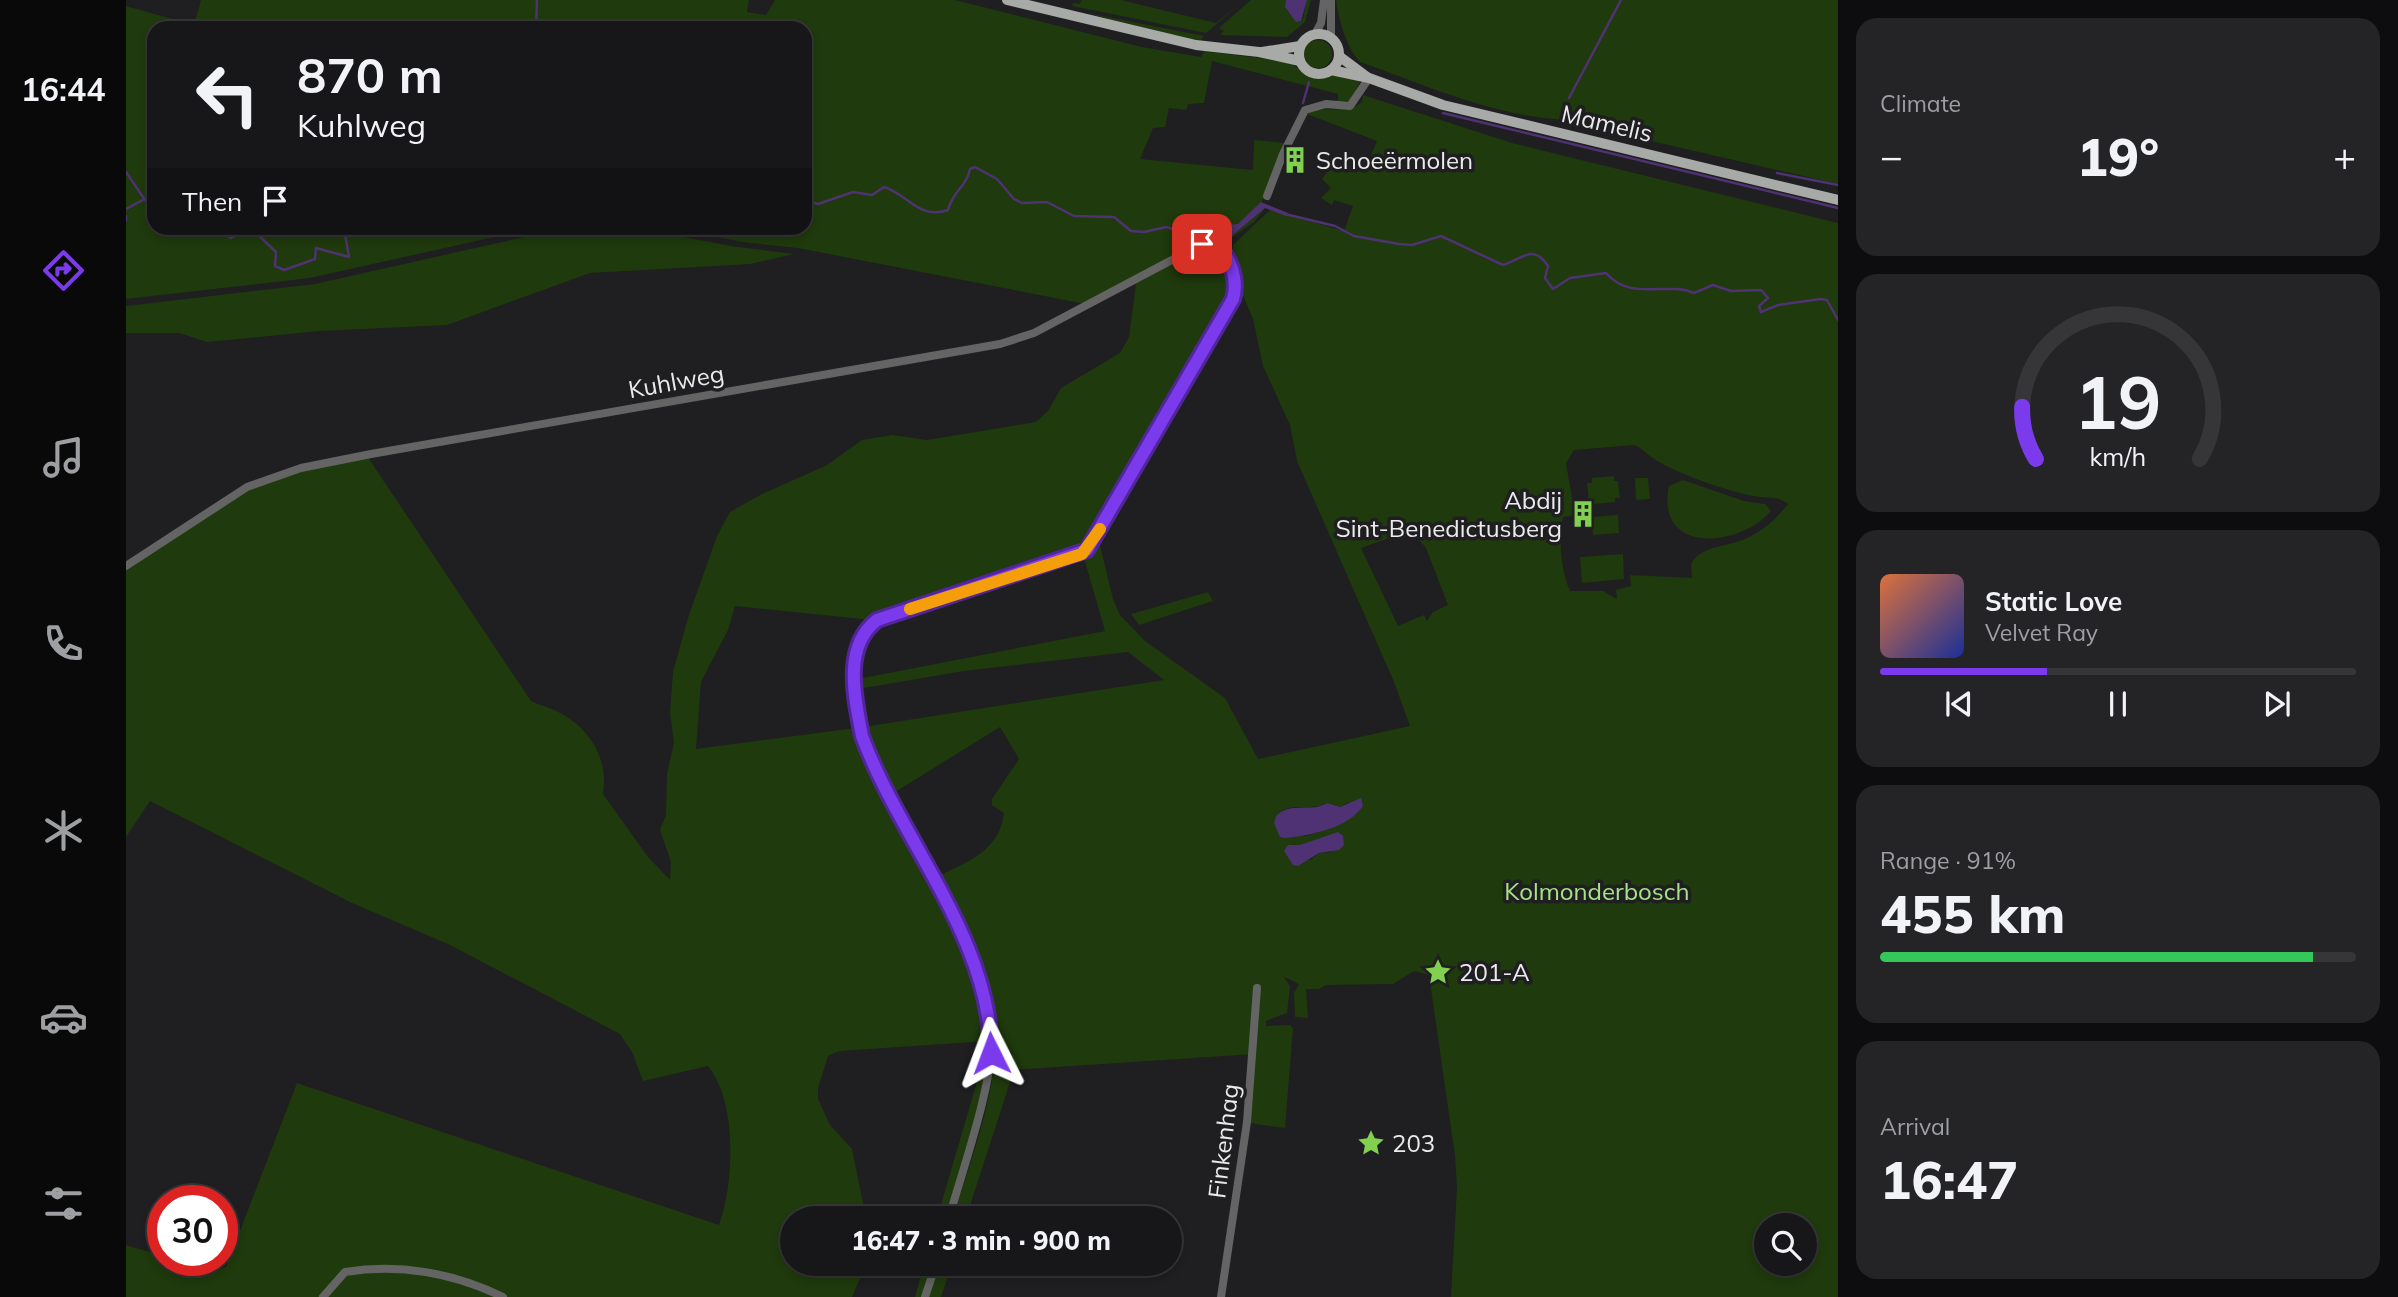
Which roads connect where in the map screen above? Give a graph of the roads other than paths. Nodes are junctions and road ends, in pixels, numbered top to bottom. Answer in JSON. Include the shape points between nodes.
{"nodes":[{"id":1,"x":1007,"y":0,"type":"edge"},
{"id":2,"x":1324,"y":0,"type":"edge"},
{"id":3,"x":1331,"y":0,"type":"edge"},
{"id":4,"x":1315,"y":34,"type":"junction"},
{"id":5,"x":1331,"y":38,"type":"junction"},
{"id":6,"x":1300,"y":46,"type":"junction"},
{"id":7,"x":1259,"y":52,"type":"junction"},
{"id":8,"x":1339,"y":56,"type":"junction"},
{"id":9,"x":1300,"y":61,"type":"junction"},
{"id":10,"x":1331,"y":70,"type":"junction"},
{"id":11,"x":1369,"y":78,"type":"junction"},
{"id":12,"x":1267,"y":196,"type":"dead end"},
{"id":13,"x":1838,"y":200,"type":"edge"},
{"id":14,"x":126,"y":566,"type":"edge"},
{"id":15,"x":1257,"y":988,"type":"dead end"},
{"id":16,"x":952,"y":1206,"type":"edge"},
{"id":17,"x":932,"y":1276,"type":"edge"},
{"id":18,"x":323,"y":1297,"type":"edge"},
{"id":19,"x":503,"y":1297,"type":"edge"},
{"id":20,"x":925,"y":1297,"type":"edge"},
{"id":21,"x":1222,"y":1297,"type":"edge"}],
"edges":[{"from":1,"to":7,"type":"main road","via":[[1203,47]]},
{"from":2,"to":4,"type":"street"},
{"from":3,"to":5,"type":"street"},
{"from":4,"to":5,"type":"main road"},
{"from":4,"to":6,"type":"main road"},
{"from":5,"to":8,"type":"main road"},
{"from":6,"to":7,"type":"main road"},
{"from":6,"to":9,"type":"main road"},
{"from":7,"to":9,"type":"main road"},
{"from":8,"to":10,"type":"main road"},
{"from":8,"to":11,"type":"main road","name":"Mamelis"},
{"from":9,"to":10,"type":"main road","via":[[1315,74]]},
{"from":10,"to":11,"type":"main road","name":"Mamelis"},
{"from":11,"to":12,"type":"street","via":[[1350,106],[1326,104],[1305,110]]},
{"from":11,"to":13,"type":"main road","name":"Mamelis","via":[[1443,105]]},
{"from":14,"to":16,"type":"street","name":"Kuhlweg","via":[[235,494],[301,468],[1000,344],[1034,333],[1210,240],[1216,242],[1228,258],[1233,299],[1087,550],[877,620],[856,651],[855,692],[862,736],[972,957],[992,1034],[989,1068]]},
{"from":15,"to":21,"type":"street","name":"Finkenhag","via":[[1247,1122]]},
{"from":17,"to":20,"type":"street"},
{"from":18,"to":19,"type":"street","via":[[345,1272],[357,1270],[441,1274]]}]}
